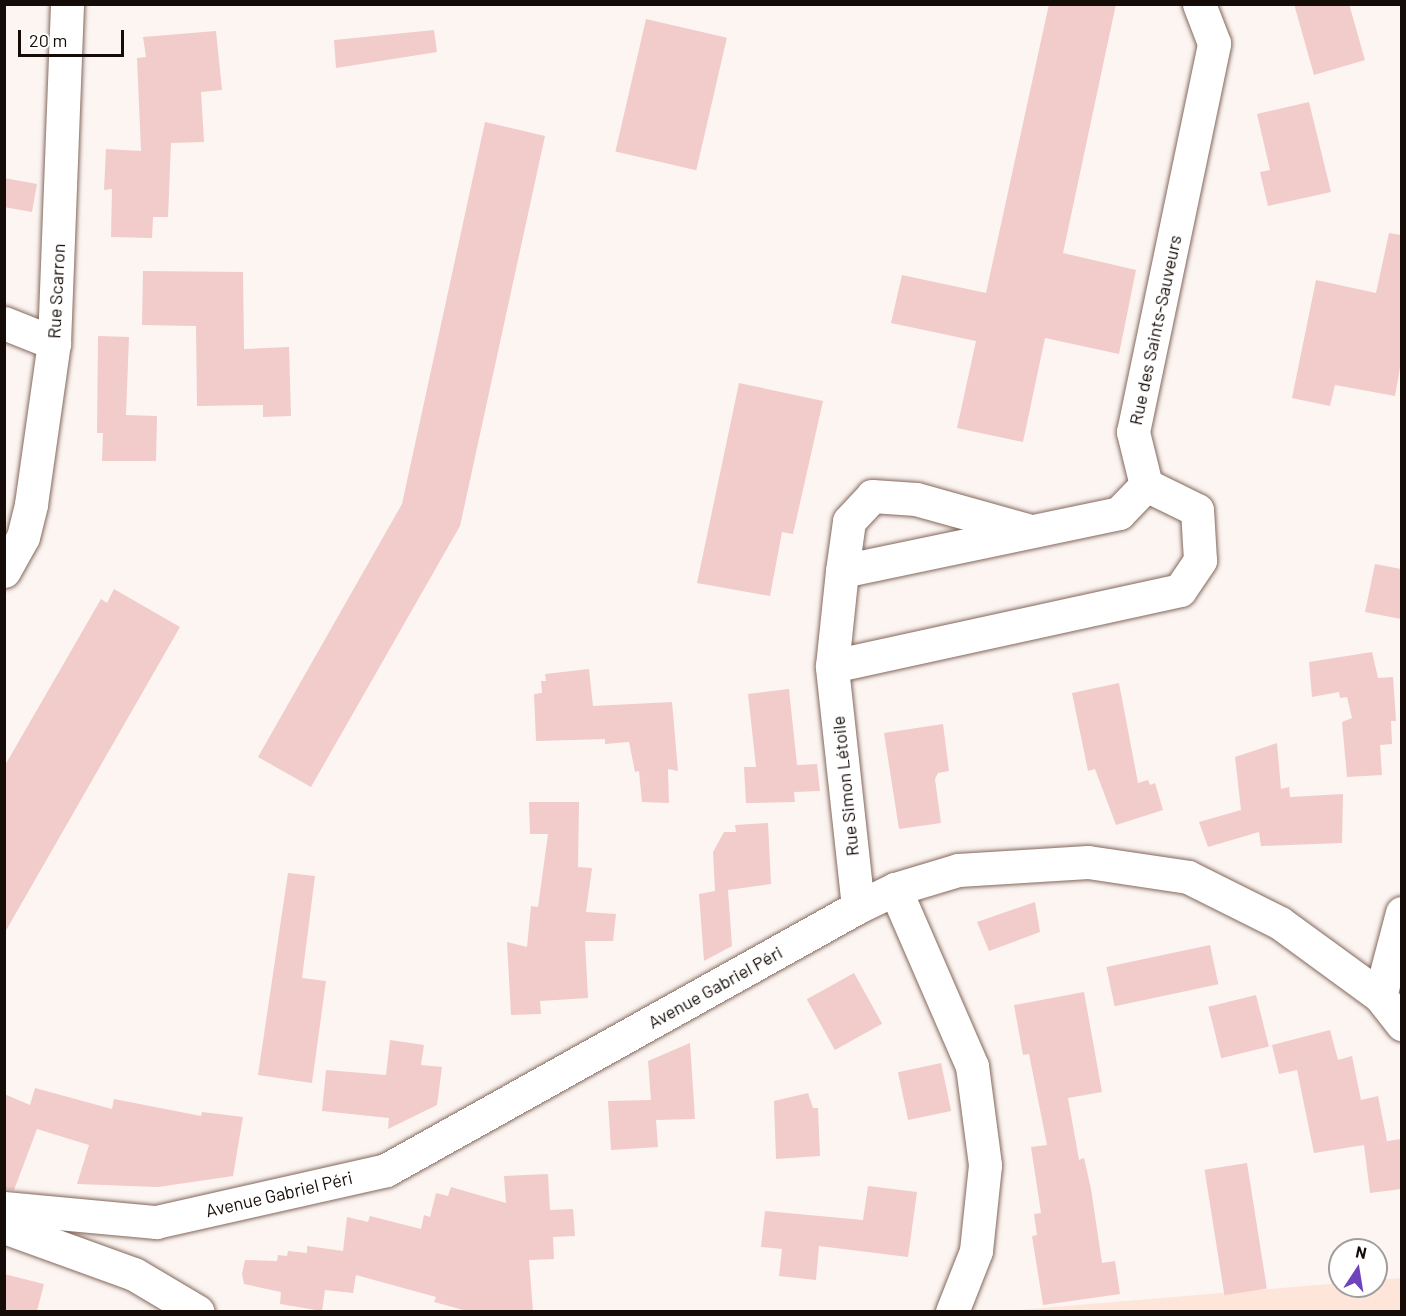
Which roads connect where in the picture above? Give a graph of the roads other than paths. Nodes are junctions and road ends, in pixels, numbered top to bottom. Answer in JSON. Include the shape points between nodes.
{"nodes":[{"id":1,"x":67,"y":4,"type":"edge"},
{"id":2,"x":1199,"y":4,"type":"edge"},
{"id":3,"x":4,"y":323,"type":"edge"},
{"id":4,"x":54,"y":343,"type":"junction"},
{"id":5,"x":1146,"y":485,"type":"junction"},
{"id":6,"x":1033,"y":531,"type":"junction"},
{"id":7,"x":4,"y":571,"type":"edge"},
{"id":8,"x":842,"y":572,"type":"junction"},
{"id":9,"x":832,"y":666,"type":"junction"},
{"id":10,"x":895,"y":889,"type":"junction"},
{"id":11,"x":858,"y":907,"type":"junction"},
{"id":12,"x":1401,"y":913,"type":"edge"},
{"id":13,"x":1380,"y":996,"type":"junction"},
{"id":14,"x":1401,"y":1024,"type":"edge"},
{"id":15,"x":4,"y":1208,"type":"edge"},
{"id":16,"x":156,"y":1222,"type":"junction"},
{"id":17,"x":4,"y":1227,"type":"edge"},
{"id":18,"x":134,"y":1274,"type":"junction"},
{"id":19,"x":198,"y":1311,"type":"edge"},
{"id":20,"x":952,"y":1311,"type":"edge"}],
"edges":[{"from":1,"to":4,"type":"street","name":"Rue Scarron"},
{"from":2,"to":5,"type":"street","name":"Rue des Saints-Sauveurs","via":[[1214,43],[1133,432]]},
{"from":3,"to":4,"type":"street"},
{"from":4,"to":7,"type":"street","name":"Rue Scarron","via":[[31,504],[23,537]]},
{"from":5,"to":6,"type":"street","via":[[1119,513]]},
{"from":5,"to":9,"type":"street","via":[[1197,510],[1200,560],[1180,590]]},
{"from":6,"to":8,"type":"street"},
{"from":6,"to":8,"type":"street","name":"Rue Simon Létoile","via":[[916,499],[872,496],[849,521]]},
{"from":8,"to":9,"type":"street","name":"Rue Simon Létoile"},
{"from":9,"to":11,"type":"street","name":"Rue Simon Létoile"},
{"from":10,"to":11,"type":"street","name":"Avenue Gabriel Péri"},
{"from":10,"to":13,"type":"street","name":"Avenue Gabriel Péri","via":[[958,870],[1088,862],[1188,877],[1280,923]]},
{"from":10,"to":20,"type":"street","via":[[972,1066],[986,1166],[976,1251]]},
{"from":11,"to":16,"type":"street","name":"Avenue Gabriel Péri","via":[[386,1170]]},
{"from":12,"to":13,"type":"street"},
{"from":13,"to":14,"type":"street","name":"Avenue Gabriel Péri"},
{"from":15,"to":16,"type":"street","name":"Avenue Gabriel Péri"},
{"from":16,"to":18,"type":"street"},
{"from":17,"to":18,"type":"street"},
{"from":18,"to":19,"type":"street"}]}
